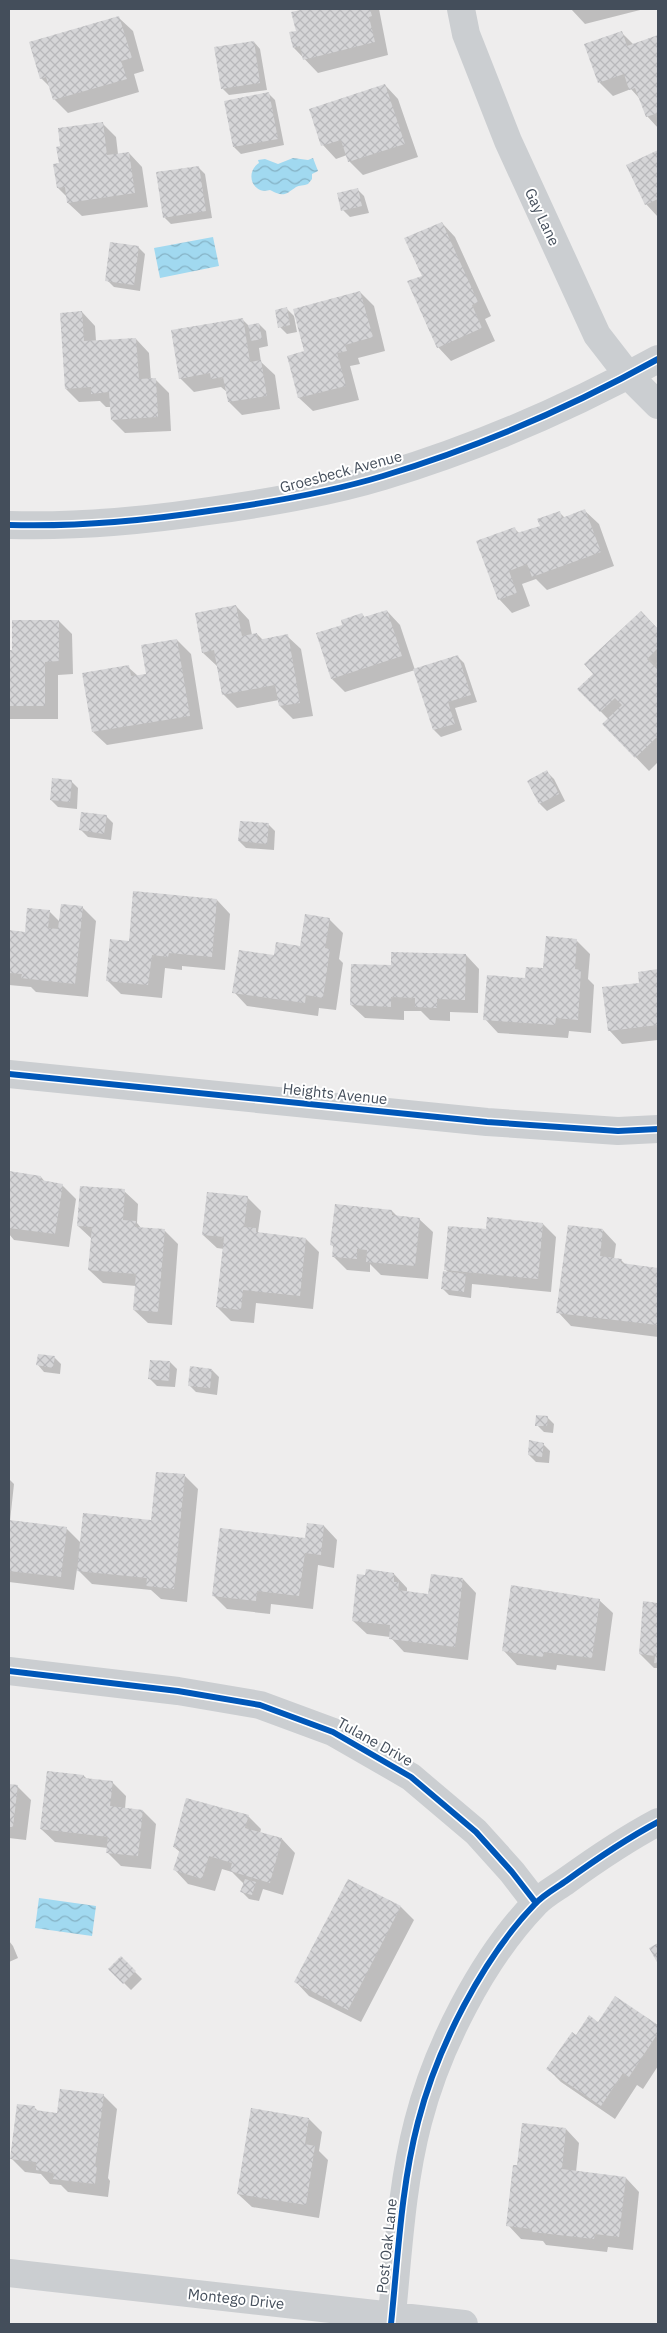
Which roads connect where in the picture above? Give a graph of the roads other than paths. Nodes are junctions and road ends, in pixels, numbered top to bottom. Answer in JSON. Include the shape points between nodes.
{"nodes":[{"id":1,"x":461,"y":9,"type":"edge"},
{"id":2,"x":658,"y":359,"type":"edge"},
{"id":3,"x":628,"y":376,"type":"junction"},
{"id":4,"x":658,"y":405,"type":"edge"},
{"id":5,"x":9,"y":525,"type":"edge"},
{"id":6,"x":9,"y":1074,"type":"edge"},
{"id":7,"x":658,"y":1129,"type":"edge"},
{"id":8,"x":9,"y":1671,"type":"edge"},
{"id":9,"x":658,"y":1822,"type":"edge"},
{"id":10,"x":536,"y":1902,"type":"junction"},
{"id":11,"x":9,"y":2273,"type":"edge"},
{"id":12,"x":391,"y":2320,"type":"edge"},
{"id":13,"x":464,"y":2324,"type":"edge"}],
"edges":[{"from":1,"to":3,"type":"street","name":"Gay Lane","via":[[466,34],[508,141],[597,335]]},
{"from":2,"to":3,"type":"street","name":"Groesbeck Avenue"},
{"from":3,"to":4,"type":"street","name":"Gay Lane"},
{"from":3,"to":5,"type":"street","name":"Groesbeck Avenue","via":[[480,443],[354,483],[279,501],[175,517],[63,527]]},
{"from":6,"to":7,"type":"street","name":"Heights Avenue","via":[[487,1122],[618,1131]]},
{"from":8,"to":10,"type":"street","name":"Tulane Drive","via":[[178,1691],[260,1705],[333,1732],[411,1777],[476,1832]]},
{"from":9,"to":10,"type":"street","via":[[606,1853]]},
{"from":10,"to":12,"type":"street","name":"Post Oak Lane","via":[[498,1950],[467,2000],[441,2053],[418,2122],[403,2208]]},
{"from":11,"to":12,"type":"street","name":"Montego Drive"},
{"from":12,"to":13,"type":"street","name":"Montego Drive"}]}
